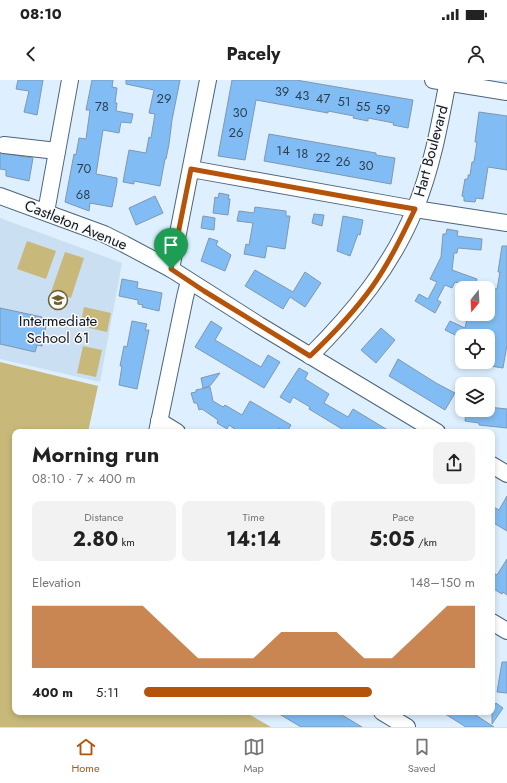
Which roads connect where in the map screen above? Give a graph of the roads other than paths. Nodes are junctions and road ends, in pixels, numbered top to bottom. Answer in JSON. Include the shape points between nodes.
{"nodes":[{"id":1,"x":70,"y":80,"type":"edge"},
{"id":2,"x":208,"y":80,"type":"edge"},
{"id":3,"x":443,"y":81,"type":"edge"},
{"id":4,"x":507,"y":92,"type":"edge"},
{"id":5,"x":4,"y":145,"type":"dead end"},
{"id":6,"x":57,"y":151,"type":"junction"},
{"id":7,"x":191,"y":169,"type":"junction"},
{"id":8,"x":0,"y":196,"type":"edge"},
{"id":9,"x":415,"y":209,"type":"junction"},
{"id":10,"x":46,"y":212,"type":"junction"},
{"id":11,"x":507,"y":223,"type":"edge"},
{"id":12,"x":171,"y":269,"type":"junction"},
{"id":13,"x":189,"y":282,"type":"junction"},
{"id":14,"x":310,"y":356,"type":"junction"},
{"id":15,"x":158,"y":426,"type":"edge"},
{"id":16,"x":432,"y":429,"type":"edge"},
{"id":17,"x":495,"y":467,"type":"edge"},
{"id":18,"x":507,"y":474,"type":"edge"},
{"id":19,"x":495,"y":624,"type":"edge"},
{"id":20,"x":507,"y":631,"type":"edge"},
{"id":21,"x":387,"y":715,"type":"edge"},
{"id":22,"x":407,"y":727,"type":"edge"}],
"edges":[{"from":1,"to":6,"type":"street"},
{"from":2,"to":7,"type":"street"},
{"from":3,"to":4,"type":"street"},
{"from":3,"to":9,"type":"street","name":"Hart Boulevard","via":[[434,149]]},
{"from":5,"to":6,"type":"street"},
{"from":6,"to":10,"type":"street"},
{"from":7,"to":9,"type":"street"},
{"from":7,"to":12,"type":"street"},
{"from":8,"to":10,"type":"street","name":"Castleton Avenue"},
{"from":9,"to":11,"type":"street"},
{"from":9,"to":14,"type":"street","name":"Hart Boulevard","via":[[372,287]]},
{"from":10,"to":12,"type":"street","name":"Castleton Avenue","via":[[104,234]]},
{"from":12,"to":13,"type":"street","name":"Castleton Avenue"},
{"from":13,"to":14,"type":"street","name":"Castleton Avenue"},
{"from":13,"to":15,"type":"street"},
{"from":14,"to":16,"type":"street","name":"Castleton Avenue"},
{"from":17,"to":18,"type":"street"},
{"from":19,"to":20,"type":"street"},
{"from":21,"to":22,"type":"street"}]}
